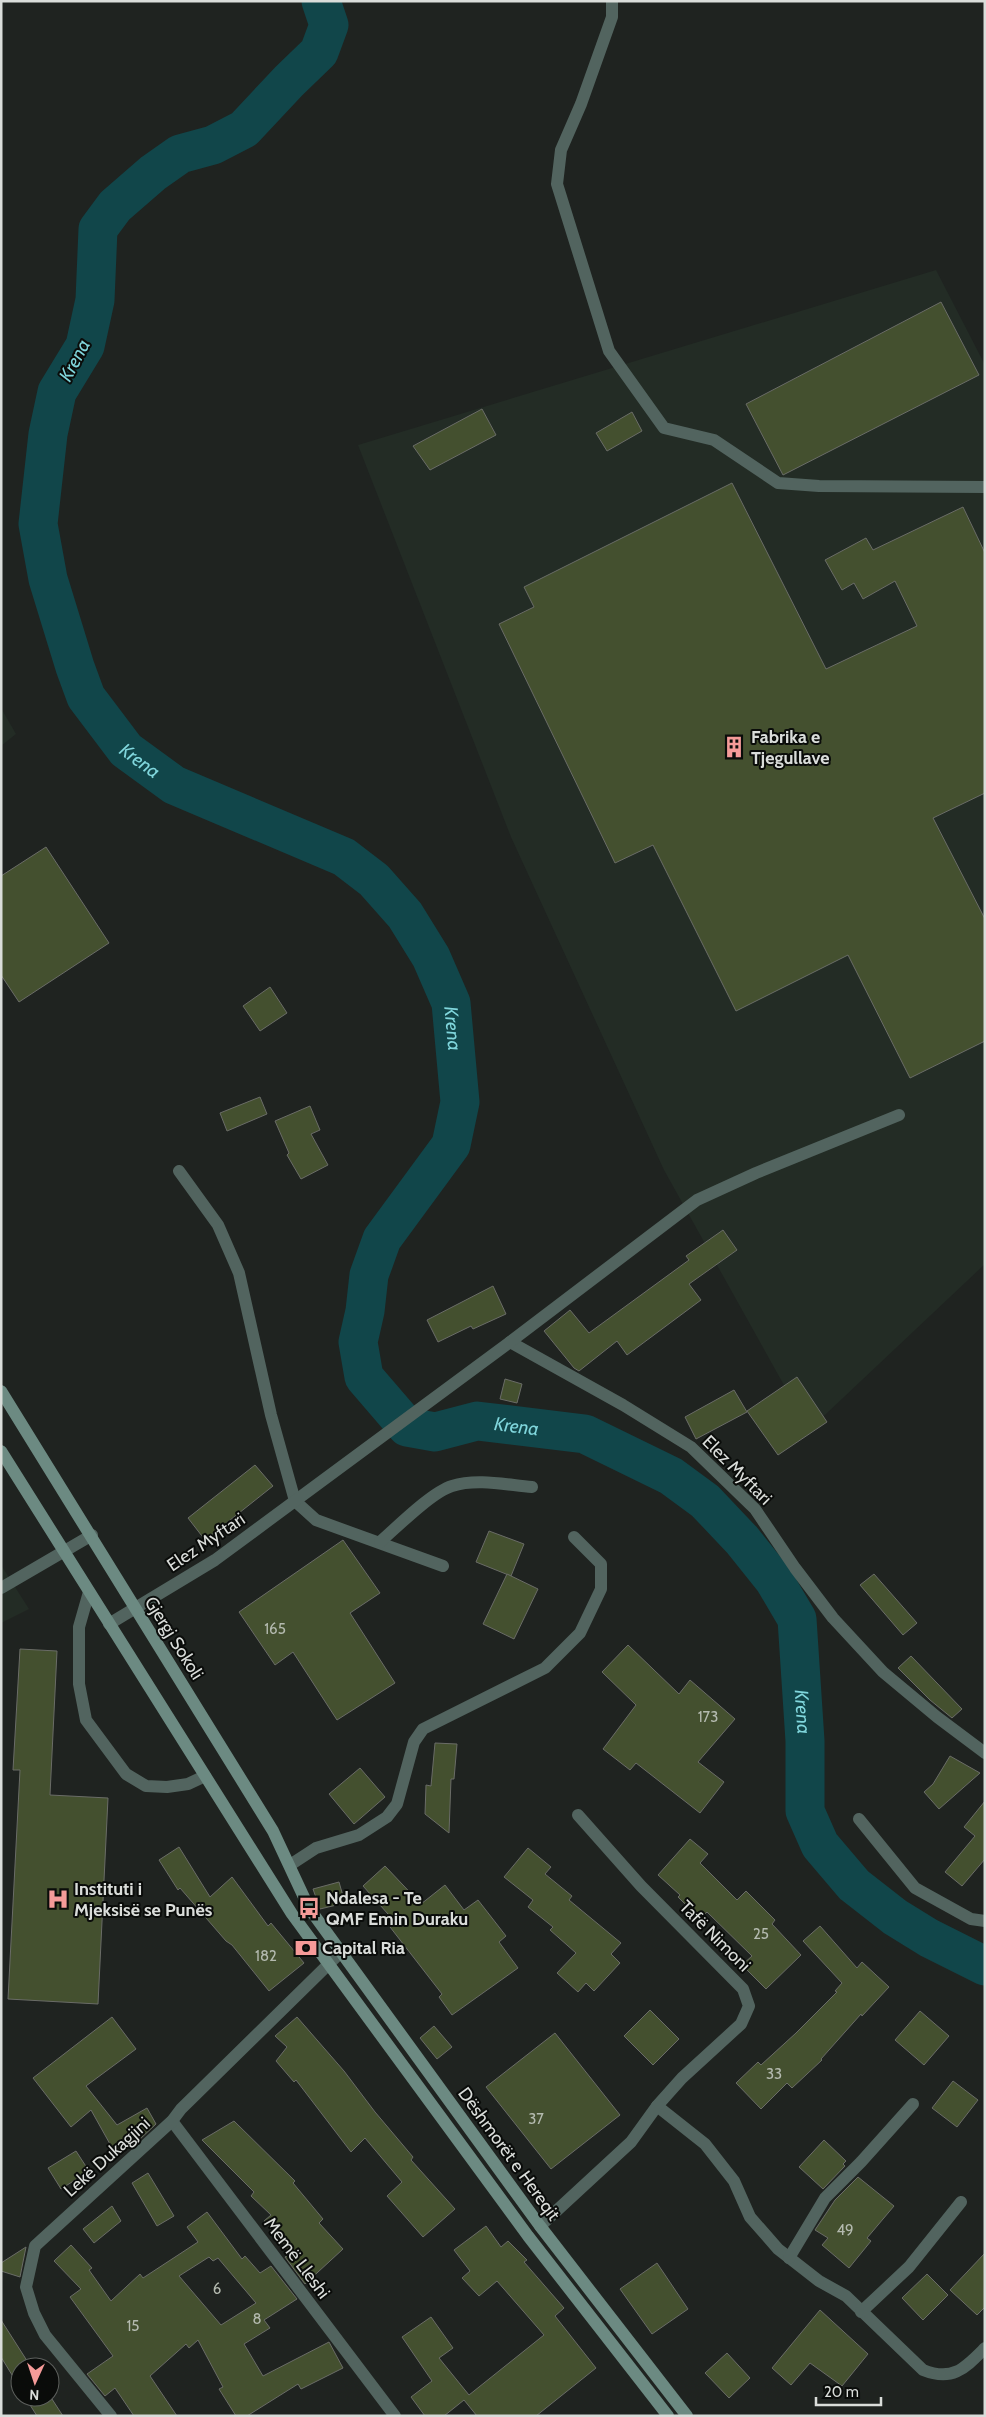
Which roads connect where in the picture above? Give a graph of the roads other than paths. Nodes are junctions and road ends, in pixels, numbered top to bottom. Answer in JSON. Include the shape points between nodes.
{"nodes":[{"id":1,"x":612,"y":1,"type":"edge"},
{"id":2,"x":985,"y":487,"type":"edge"},
{"id":3,"x":899,"y":1115,"type":"dead end"},
{"id":4,"x":179,"y":1171,"type":"dead end"},
{"id":5,"x":510,"y":1342,"type":"junction"},
{"id":6,"x":1,"y":1392,"type":"edge"},
{"id":7,"x":1,"y":1451,"type":"edge"},
{"id":8,"x":532,"y":1487,"type":"dead end"},
{"id":9,"x":295,"y":1501,"type":"junction"},
{"id":10,"x":92,"y":1535,"type":"junction"},
{"id":11,"x":574,"y":1537,"type":"dead end"},
{"id":12,"x":380,"y":1542,"type":"junction"},
{"id":13,"x":63,"y":1550,"type":"junction"},
{"id":14,"x":443,"y":1566,"type":"dead end"},
{"id":15,"x":1,"y":1588,"type":"edge"},
{"id":16,"x":90,"y":1592,"type":"junction"},
{"id":17,"x":135,"y":1608,"type":"junction"},
{"id":18,"x":109,"y":1624,"type":"junction"},
{"id":19,"x":985,"y":1752,"type":"edge"},
{"id":20,"x":205,"y":1776,"type":"junction"},
{"id":21,"x":578,"y":1815,"type":"dead end"},
{"id":22,"x":859,"y":1819,"type":"dead end"},
{"id":23,"x":290,"y":1864,"type":"junction"},
{"id":24,"x":309,"y":1908,"type":"joint"},
{"id":25,"x":985,"y":1921,"type":"edge"},
{"id":26,"x":341,"y":1952,"type":"junction"},
{"id":27,"x":328,"y":1963,"type":"junction"},
{"id":28,"x":913,"y":2104,"type":"dead end"},
{"id":29,"x":657,"y":2106,"type":"junction"},
{"id":30,"x":172,"y":2121,"type":"junction"},
{"id":31,"x":961,"y":2202,"type":"dead end"},
{"id":32,"x":540,"y":2226,"type":"junction"},
{"id":33,"x":789,"y":2258,"type":"junction"},
{"id":34,"x":861,"y":2312,"type":"junction"},
{"id":35,"x":985,"y":2348,"type":"edge"},
{"id":36,"x":111,"y":2416,"type":"edge"},
{"id":37,"x":395,"y":2416,"type":"edge"},
{"id":38,"x":668,"y":2416,"type":"edge"},
{"id":39,"x":687,"y":2416,"type":"edge"}],
"edges":[{"from":1,"to":2,"type":"street","via":[[612,17],[582,104],[561,150],[557,184],[609,351],[664,428],[714,440],[778,482],[819,486]]},
{"from":3,"to":5,"type":"street","via":[[697,1200]]},
{"from":4,"to":9,"type":"street","via":[[218,1225],[239,1273],[271,1415]]},
{"from":5,"to":9,"type":"street","name":"Elez Myftari"},
{"from":5,"to":19,"type":"street","name":"Elez Myftari","via":[[691,1447],[755,1509],[833,1618],[883,1672]]},
{"from":6,"to":10,"type":"main road","name":"Gjergj Sokoli"},
{"from":7,"to":13,"type":"main road"},
{"from":8,"to":12,"type":"street","via":[[475,1482],[451,1486],[425,1503]]},
{"from":9,"to":12,"type":"street","via":[[316,1520]]},
{"from":9,"to":17,"type":"street","name":"Elez Myftari","via":[[215,1560]]},
{"from":10,"to":13,"type":"street"},
{"from":10,"to":17,"type":"main road","name":"Gjergj Sokoli"},
{"from":11,"to":23,"type":"street","via":[[601,1564],[601,1590],[580,1633],[545,1668],[423,1729],[414,1742],[397,1804],[387,1817],[360,1835],[316,1848]]},
{"from":12,"to":14,"type":"street"},
{"from":13,"to":15,"type":"street"},
{"from":13,"to":16,"type":"main road"},
{"from":16,"to":18,"type":"main road"},
{"from":16,"to":20,"type":"street","via":[[79,1627],[79,1684],[86,1720],[126,1774],[146,1786],[188,1784]]},
{"from":17,"to":18,"type":"street","name":"Elez Myftari"},
{"from":17,"to":23,"type":"main road","name":"Gjergj Sokoli"},
{"from":18,"to":20,"type":"main road"},
{"from":20,"to":27,"type":"main road","via":[[292,1914]]},
{"from":21,"to":29,"type":"street","name":"Tafë Nimoni","via":[[641,1886],[743,1989],[749,2006],[741,2024],[682,2078]]},
{"from":22,"to":25,"type":"street","via":[[915,1888],[971,1919]]},
{"from":23,"to":24,"type":"main road","name":"Gjergj Sokoli"},
{"from":24,"to":26,"type":"main road","name":"Dëshmorët e Hereqit"},
{"from":26,"to":27,"type":"street","name":"Lekë Dukagjini"},
{"from":26,"to":32,"type":"main road","name":"Dëshmorët e Hereqit"},
{"from":27,"to":30,"type":"street","name":"Lekë Dukagjini","via":[[181,2108]]},
{"from":27,"to":38,"type":"main road","via":[[528,2236]]},
{"from":28,"to":33,"type":"street","via":[[825,2198]]},
{"from":29,"to":32,"type":"street","name":"Tafë Nimoni","via":[[631,2142]]},
{"from":29,"to":33,"type":"street","via":[[705,2144],[734,2181],[750,2217]]},
{"from":30,"to":36,"type":"street","name":"Lekë Dukagjini","via":[[35,2246],[26,2287],[45,2335]]},
{"from":30,"to":37,"type":"street","name":"Memë Lleshi"},
{"from":31,"to":34,"type":"street","via":[[909,2268]]},
{"from":32,"to":39,"type":"main road","name":"Dëshmorët e Hereqit"},
{"from":33,"to":34,"type":"street","via":[[846,2296]]},
{"from":34,"to":35,"type":"street","via":[[923,2370],[935,2375],[948,2376],[964,2369]]}]}
